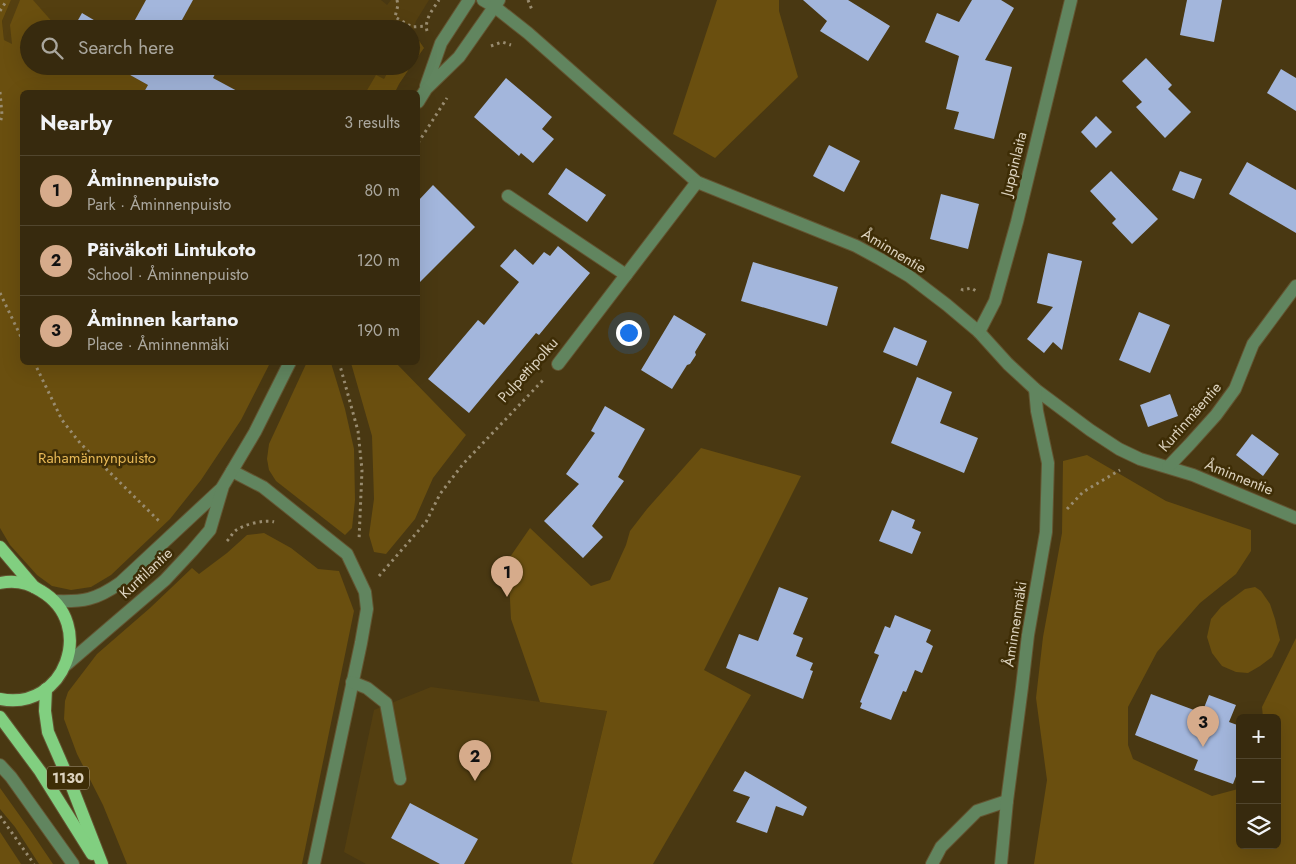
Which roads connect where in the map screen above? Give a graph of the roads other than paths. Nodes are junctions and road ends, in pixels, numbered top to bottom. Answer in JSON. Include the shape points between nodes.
{"nodes":[{"id":1,"x":469,"y":0,"type":"edge"},
{"id":2,"x":483,"y":0,"type":"edge"},
{"id":3,"x":1071,"y":0,"type":"edge"},
{"id":4,"x":497,"y":4,"type":"edge"},
{"id":5,"x":426,"y":89,"type":"junction"},
{"id":6,"x":420,"y":99,"type":"edge"},
{"id":7,"x":697,"y":182,"type":"junction"},
{"id":8,"x":508,"y":196,"type":"dead end"},
{"id":9,"x":626,"y":275,"type":"junction"},
{"id":10,"x":1296,"y":286,"type":"edge"},
{"id":11,"x":979,"y":332,"type":"junction"},
{"id":12,"x":558,"y":364,"type":"road end"},
{"id":13,"x":288,"y":365,"type":"edge"},
{"id":14,"x":1035,"y":389,"type":"junction"},
{"id":15,"x":1168,"y":467,"type":"junction"},
{"id":16,"x":232,"y":470,"type":"junction"},
{"id":17,"x":223,"y":486,"type":"junction"},
{"id":18,"x":1296,"y":518,"type":"edge"},
{"id":19,"x":0,"y":547,"type":"edge"},
{"id":20,"x":0,"y":584,"type":"edge"},
{"id":21,"x":34,"y":587,"type":"junction"},
{"id":22,"x":55,"y":602,"type":"junction"},
{"id":23,"x":66,"y":665,"type":"junction"},
{"id":24,"x":352,"y":682,"type":"junction"},
{"id":25,"x":46,"y":690,"type":"junction"},
{"id":26,"x":0,"y":700,"type":"edge"},
{"id":27,"x":0,"y":717,"type":"edge"},
{"id":28,"x":0,"y":765,"type":"edge"},
{"id":29,"x":400,"y":779,"type":"dead end"},
{"id":30,"x":1007,"y":801,"type":"junction"},
{"id":31,"x":73,"y":864,"type":"edge"},
{"id":32,"x":100,"y":864,"type":"edge"},
{"id":33,"x":314,"y":864,"type":"edge"},
{"id":34,"x":932,"y":864,"type":"edge"},
{"id":35,"x":1001,"y":864,"type":"edge"}],
"edges":[{"from":1,"to":5,"type":"street","via":[[441,43]]},
{"from":2,"to":4,"type":"street","name":"Åminnentie"},
{"from":3,"to":11,"type":"street","name":"Juppinlaita","via":[[1017,222],[995,301]]},
{"from":4,"to":5,"type":"street","via":[[460,57]]},
{"from":4,"to":7,"type":"street","name":"Åminnentie"},
{"from":5,"to":6,"type":"street"},
{"from":7,"to":9,"type":"street","name":"Pulpettipolku"},
{"from":7,"to":11,"type":"street","name":"Åminnentie","via":[[856,246],[909,276]]},
{"from":8,"to":9,"type":"street"},
{"from":9,"to":12,"type":"street","name":"Pulpettipolku"},
{"from":10,"to":15,"type":"street","name":"Kurtinmäentie","via":[[1253,344],[1235,389]]},
{"from":11,"to":14,"type":"street","name":"Åminnentie"},
{"from":13,"to":16,"type":"street","name":"Kurttilantie"},
{"from":14,"to":15,"type":"street","name":"Åminnentie","via":[[1118,449]]},
{"from":14,"to":30,"type":"street","name":"Åminnenmäki","via":[[1048,463],[1046,532],[1028,635]]},
{"from":15,"to":18,"type":"street","name":"Åminnentie"},
{"from":16,"to":17,"type":"street","name":"Kurttilantie"},
{"from":16,"to":24,"type":"street","via":[[263,487],[347,554],[364,592],[366,609]]},
{"from":17,"to":22,"type":"street","name":"Kurttilantie","via":[[107,592],[76,602]]},
{"from":17,"to":23,"type":"street","name":"Kurttilantie","via":[[210,530],[192,551],[165,580]]},
{"from":19,"to":21,"type":"main road"},
{"from":20,"to":21,"type":"main road","via":[[20,582]]},
{"from":21,"to":22,"type":"main road"},
{"from":22,"to":23,"type":"main road","via":[[66,620],[70,635]]},
{"from":23,"to":25,"type":"main road"},
{"from":24,"to":29,"type":"street","via":[[368,688],[386,703]]},
{"from":24,"to":33,"type":"street"},
{"from":25,"to":26,"type":"main road","via":[[21,700]]},
{"from":25,"to":32,"type":"main road","number":"1130","via":[[48,732],[72,786]]},
{"from":27,"to":32,"type":"main road","number":"1130","via":[[40,771]]},
{"from":28,"to":31,"type":"street","via":[[12,777]]},
{"from":30,"to":34,"type":"street","via":[[977,811],[941,847]]},
{"from":30,"to":35,"type":"street","name":"Åminnenmäki"}]}
